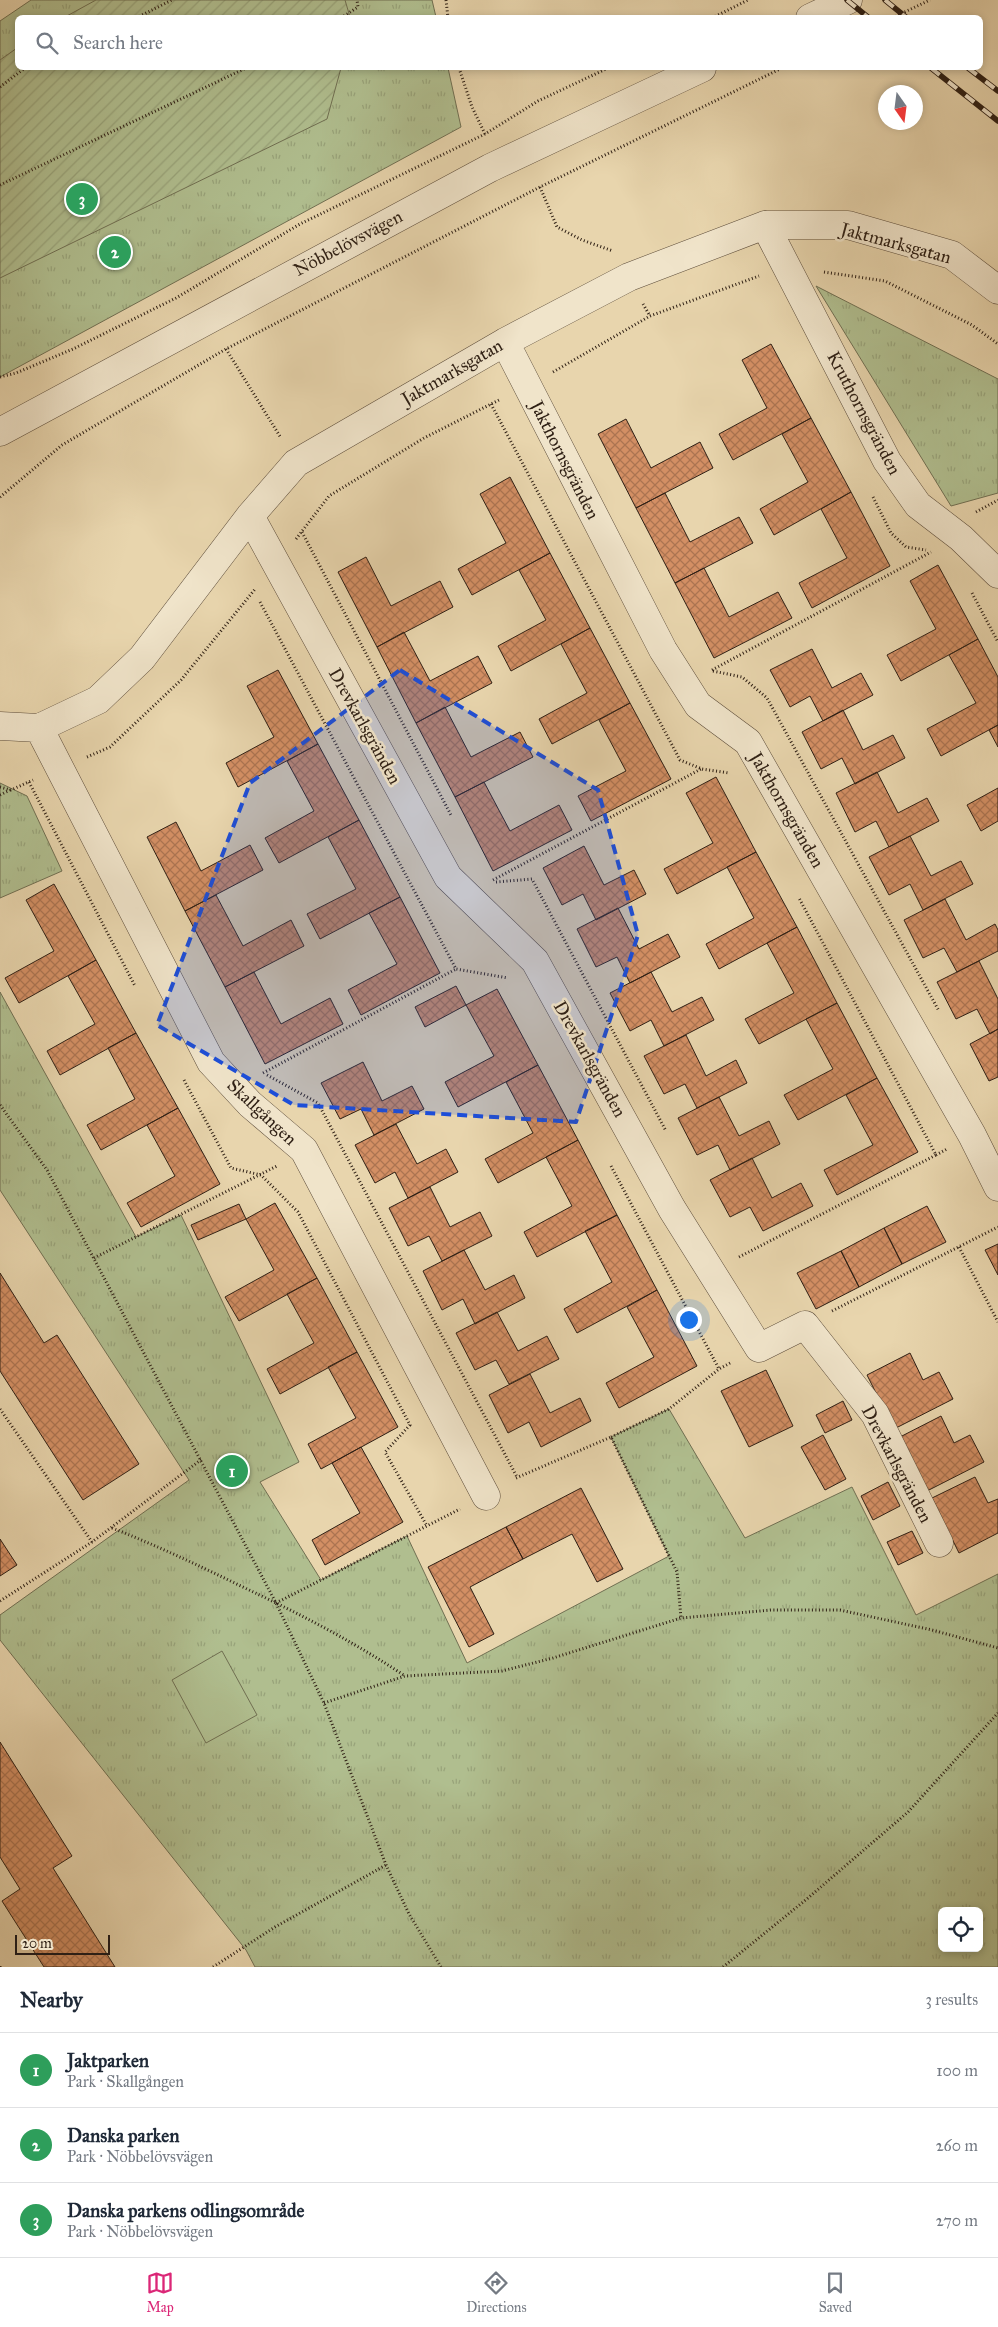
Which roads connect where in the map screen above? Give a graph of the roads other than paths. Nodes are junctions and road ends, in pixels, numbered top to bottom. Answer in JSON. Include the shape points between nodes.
{"nodes":[{"id":1,"x":848,"y":0,"type":"edge"},
{"id":2,"x":816,"y":15,"type":"edge"},
{"id":3,"x":698,"y":70,"type":"edge"},
{"id":4,"x":765,"y":225,"type":"junction"},
{"id":5,"x":998,"y":290,"type":"edge"},
{"id":6,"x":505,"y":342,"type":"junction"},
{"id":7,"x":0,"y":432,"type":"edge"},
{"id":8,"x":250,"y":516,"type":"junction"},
{"id":9,"x":998,"y":574,"type":"edge"},
{"id":10,"x":0,"y":726,"type":"edge"},
{"id":11,"x":39,"y":728,"type":"junction"},
{"id":12,"x":998,"y":1187,"type":"edge"},
{"id":13,"x":486,"y":1496,"type":"road end"},
{"id":14,"x":939,"y":1543,"type":"dead end"}],
"edges":[{"from":1,"to":2,"type":"street"},
{"from":3,"to":7,"type":"street","name":"Nöbbelövsvägen","via":[[490,168]]},
{"from":4,"to":5,"type":"street","name":"Jaktmarksgatan","via":[[848,225],[952,255]]},
{"from":4,"to":6,"type":"street","name":"Jaktmarksgatan","via":[[629,277]]},
{"from":4,"to":9,"type":"street","name":"Kruthornsgränden","via":[[887,461],[918,505],[961,538]]},
{"from":6,"to":8,"type":"street","name":"Jaktmarksgatan","via":[[296,463]]},
{"from":6,"to":12,"type":"street","name":"Jakthornsgränden","via":[[663,650],[698,705],[748,742],[972,1135]]},
{"from":8,"to":11,"type":"street","name":"Jaktmarksgatan","via":[[142,658],[98,700]]},
{"from":8,"to":14,"type":"street","name":"Drevkarlsgränden","via":[[448,878],[535,961],[672,1209],[759,1348],[805,1325],[875,1414]]},
{"from":10,"to":11,"type":"street","name":"Jaktmarksgatan"},
{"from":11,"to":13,"type":"street","name":"Skallgången","via":[[211,1062],[250,1104],[304,1150]]}]}
